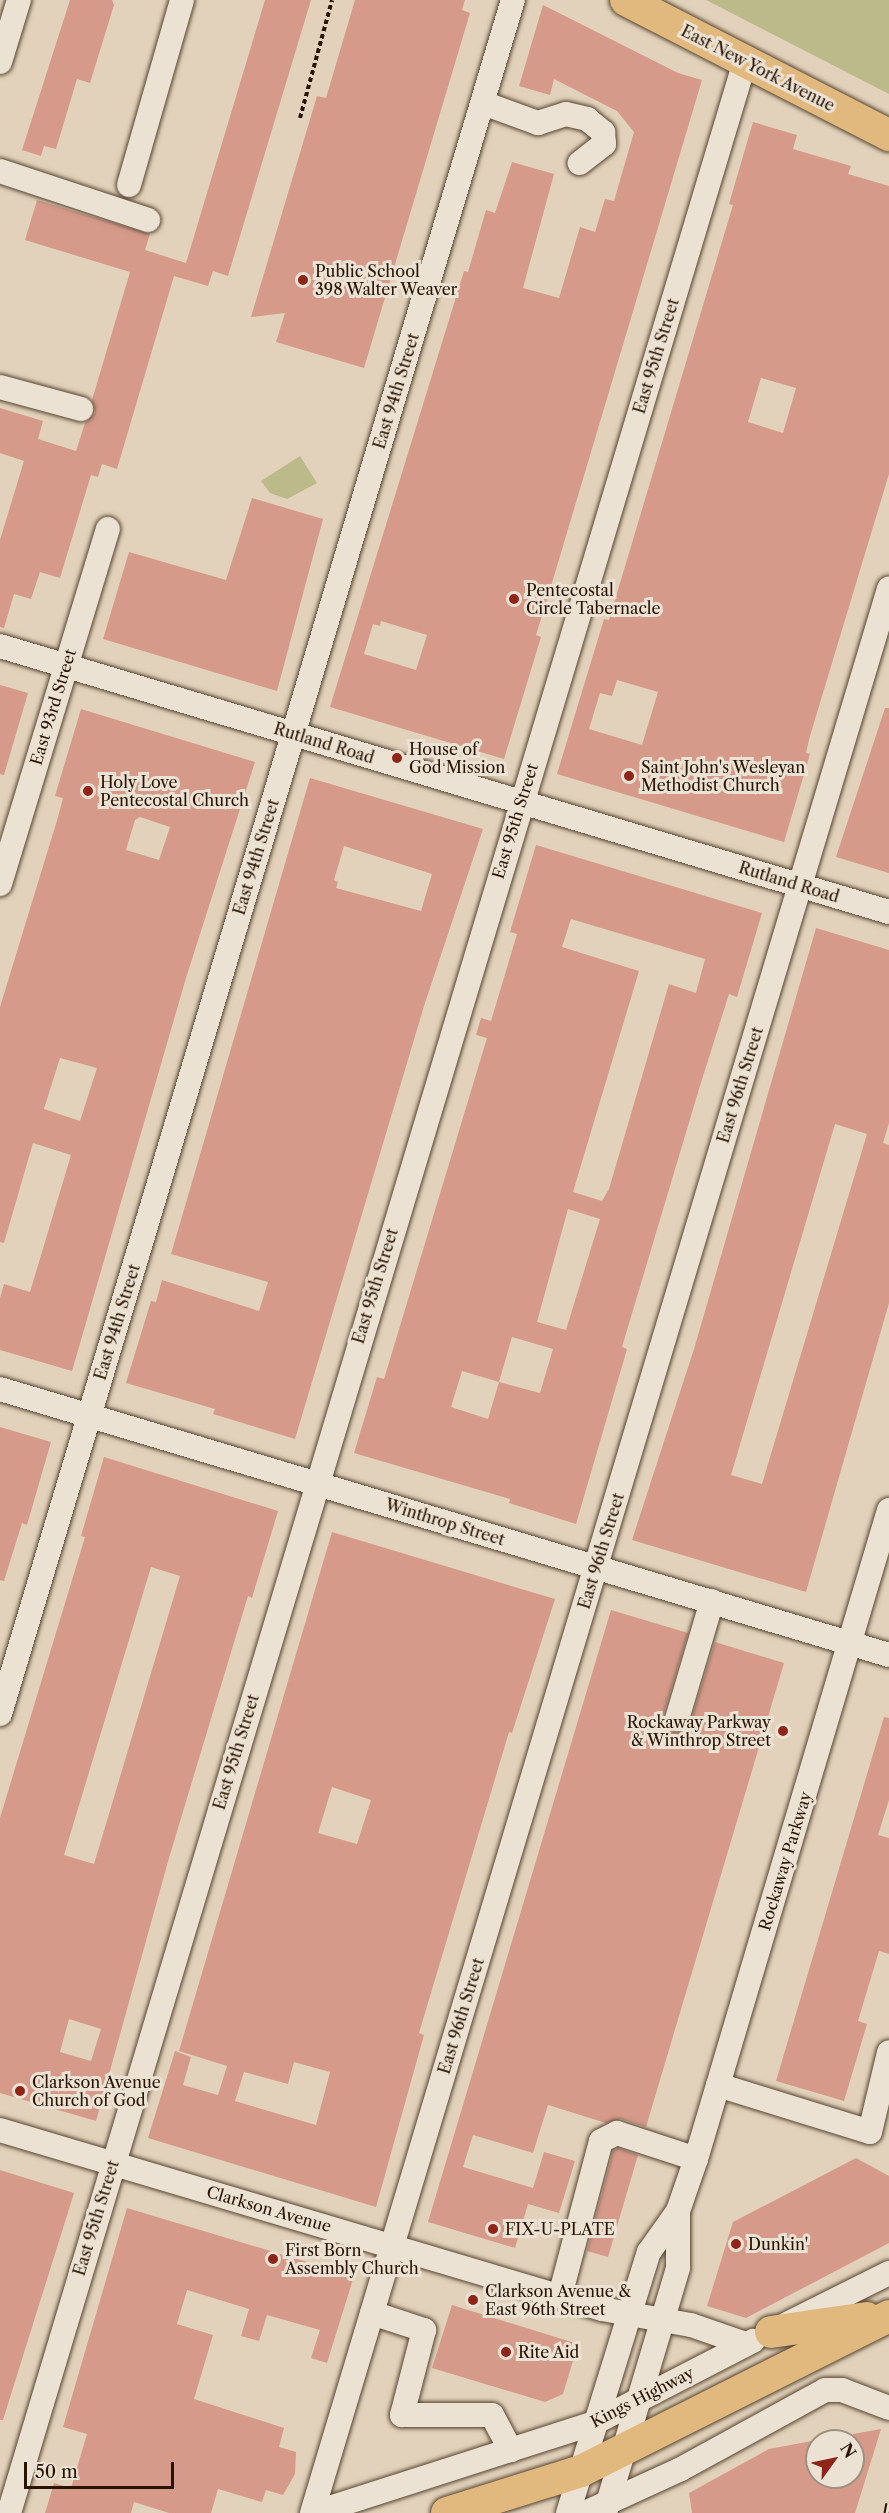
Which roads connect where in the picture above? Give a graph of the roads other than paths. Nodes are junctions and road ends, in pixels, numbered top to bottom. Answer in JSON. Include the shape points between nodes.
{"nodes":[{"id":1,"x":19,"y":0,"type":"edge"},
{"id":2,"x":182,"y":0,"type":"edge"},
{"id":3,"x":513,"y":0,"type":"edge"},
{"id":4,"x":626,"y":0,"type":"edge"},
{"id":5,"x":745,"y":61,"type":"junction"},
{"id":6,"x":0,"y":62,"type":"edge"},
{"id":7,"x":483,"y":103,"type":"junction"},
{"id":8,"x":889,"y":135,"type":"edge"},
{"id":9,"x":580,"y":163,"type":"dead end"},
{"id":10,"x":0,"y":171,"type":"edge"},
{"id":11,"x":129,"y":185,"type":"dead end"},
{"id":12,"x":148,"y":220,"type":"dead end"},
{"id":13,"x":0,"y":387,"type":"edge"},
{"id":14,"x":81,"y":410,"type":"dead end"},
{"id":15,"x":108,"y":529,"type":"dead end"},
{"id":16,"x":889,"y":589,"type":"edge"},
{"id":17,"x":0,"y":646,"type":"edge"},
{"id":18,"x":66,"y":666,"type":"junction"},
{"id":19,"x":293,"y":734,"type":"junction"},
{"id":20,"x":520,"y":802,"type":"junction"},
{"id":21,"x":0,"y":884,"type":"edge"},
{"id":22,"x":799,"y":885,"type":"junction"},
{"id":23,"x":889,"y":912,"type":"edge"},
{"id":24,"x":0,"y":1389,"type":"edge"},
{"id":25,"x":89,"y":1415,"type":"junction"},
{"id":26,"x":316,"y":1483,"type":"junction"},
{"id":27,"x":889,"y":1510,"type":"edge"},
{"id":28,"x":596,"y":1567,"type":"junction"},
{"id":29,"x":712,"y":1601,"type":"junction"},
{"id":30,"x":849,"y":1644,"type":"junction"},
{"id":31,"x":889,"y":1656,"type":"edge"},
{"id":32,"x":0,"y":1714,"type":"edge"},
{"id":33,"x":677,"y":1719,"type":"dead end"},
{"id":34,"x":889,"y":2052,"type":"edge"},
{"id":35,"x":718,"y":2085,"type":"junction"},
{"id":36,"x":0,"y":2130,"type":"edge"},
{"id":37,"x":696,"y":2159,"type":"junction"},
{"id":38,"x":112,"y":2163,"type":"junction"},
{"id":39,"x":678,"y":2211,"type":"junction"},
{"id":40,"x":392,"y":2246,"type":"junction"},
{"id":41,"x":889,"y":2273,"type":"edge"},
{"id":42,"x":560,"y":2296,"type":"junction"},
{"id":43,"x":372,"y":2313,"type":"junction"},
{"id":44,"x":889,"y":2315,"type":"edge"},
{"id":45,"x":628,"y":2316,"type":"junction"},
{"id":46,"x":662,"y":2321,"type":"junction"},
{"id":47,"x":759,"y":2338,"type":"junction"},
{"id":48,"x":638,"y":2399,"type":"junction"},
{"id":49,"x":889,"y":2408,"type":"edge"},
{"id":50,"x":594,"y":2423,"type":"junction"},
{"id":51,"x":511,"y":2450,"type":"junction"},
{"id":52,"x":623,"y":2450,"type":"junction"},
{"id":53,"x":581,"y":2471,"type":"junction"},
{"id":54,"x":606,"y":2508,"type":"edge"},
{"id":55,"x":9,"y":2513,"type":"edge"},
{"id":56,"x":313,"y":2513,"type":"edge"},
{"id":57,"x":447,"y":2513,"type":"edge"},
{"id":58,"x":568,"y":2513,"type":"edge"},
{"id":59,"x":585,"y":2513,"type":"edge"}],
"edges":[{"from":1,"to":6,"type":"street"},
{"from":2,"to":11,"type":"street"},
{"from":3,"to":7,"type":"street","name":"East 94th Street"},
{"from":4,"to":5,"type":"main road","name":"East New York Avenue"},
{"from":5,"to":8,"type":"main road","name":"East New York Avenue"},
{"from":5,"to":20,"type":"street","name":"East 95th Street"},
{"from":7,"to":9,"type":"street","via":[[538,123],[566,114],[587,118],[603,132],[603,144]]},
{"from":7,"to":19,"type":"street","name":"East 94th Street"},
{"from":10,"to":12,"type":"street"},
{"from":13,"to":14,"type":"street"},
{"from":15,"to":18,"type":"street","name":"East 93rd Street"},
{"from":16,"to":22,"type":"street","name":"East 96th Street"},
{"from":17,"to":18,"type":"street","name":"Rutland Road"},
{"from":18,"to":19,"type":"street","name":"Rutland Road"},
{"from":18,"to":21,"type":"street","name":"East 93rd Street"},
{"from":19,"to":20,"type":"street","name":"Rutland Road"},
{"from":19,"to":25,"type":"street","name":"East 94th Street"},
{"from":20,"to":22,"type":"street","name":"Rutland Road"},
{"from":20,"to":26,"type":"street","name":"East 95th Street"},
{"from":22,"to":23,"type":"street","name":"Rutland Road"},
{"from":22,"to":28,"type":"street","name":"East 96th Street"},
{"from":24,"to":25,"type":"street","name":"Winthrop Street"},
{"from":25,"to":26,"type":"street","name":"Winthrop Street"},
{"from":25,"to":32,"type":"street","name":"East 94th Street"},
{"from":26,"to":28,"type":"street","name":"Winthrop Street"},
{"from":26,"to":38,"type":"street","name":"East 95th Street"},
{"from":27,"to":30,"type":"street","name":"Rockaway Parkway"},
{"from":28,"to":29,"type":"street","name":"Winthrop Street"},
{"from":28,"to":40,"type":"street","name":"East 96th Street"},
{"from":29,"to":30,"type":"street","name":"Winthrop Street"},
{"from":29,"to":33,"type":"street"},
{"from":30,"to":31,"type":"street","name":"Winthrop Street"},
{"from":30,"to":35,"type":"street","name":"Rockaway Parkway"},
{"from":34,"to":35,"type":"street","via":[[870,2132]]},
{"from":35,"to":37,"type":"street","name":"Rockaway Parkway"},
{"from":36,"to":38,"type":"street","name":"Clarkson Avenue"},
{"from":37,"to":39,"type":"street","name":"Rockaway Parkway"},
{"from":37,"to":42,"type":"street","via":[[617,2133],[601,2141]]},
{"from":38,"to":40,"type":"street","name":"Clarkson Avenue"},
{"from":38,"to":55,"type":"street","name":"East 95th Street"},
{"from":39,"to":45,"type":"street","name":"Rockaway Parkway","via":[[649,2252]]},
{"from":39,"to":46,"type":"street","name":"Rockaway Parkway","via":[[678,2268]]},
{"from":40,"to":42,"type":"street","name":"Clarkson Avenue"},
{"from":40,"to":43,"type":"street","name":"East 96th Street"},
{"from":41,"to":47,"type":"street","name":"Kings Highway"},
{"from":42,"to":45,"type":"street","name":"Clarkson Avenue"},
{"from":43,"to":51,"type":"street","via":[[424,2330],[402,2415],[492,2415]]},
{"from":43,"to":56,"type":"street","name":"East 96th Street"},
{"from":44,"to":47,"type":"main road"},
{"from":44,"to":52,"type":"main road"},
{"from":45,"to":46,"type":"street","name":"Clarkson Avenue"},
{"from":45,"to":50,"type":"street","name":"Rockaway Parkway"},
{"from":46,"to":47,"type":"street","name":"Clarkson Avenue"},
{"from":46,"to":48,"type":"street","name":"Rockaway Parkway"},
{"from":47,"to":48,"type":"street","name":"Kings Highway"},
{"from":48,"to":50,"type":"street","name":"Kings Highway"},
{"from":48,"to":52,"type":"street","name":"Rockaway Parkway"},
{"from":49,"to":54,"type":"street","via":[[842,2390],[825,2390]]},
{"from":50,"to":51,"type":"street","name":"Kings Highway"},
{"from":50,"to":53,"type":"street","name":"Rockaway Parkway"},
{"from":51,"to":56,"type":"street","name":"Kings Highway"},
{"from":52,"to":53,"type":"main road"},
{"from":52,"to":54,"type":"street","name":"Rockaway Parkway"},
{"from":53,"to":57,"type":"main road"},
{"from":53,"to":58,"type":"street","name":"Rockaway Parkway"},
{"from":54,"to":59,"type":"street"}]}
